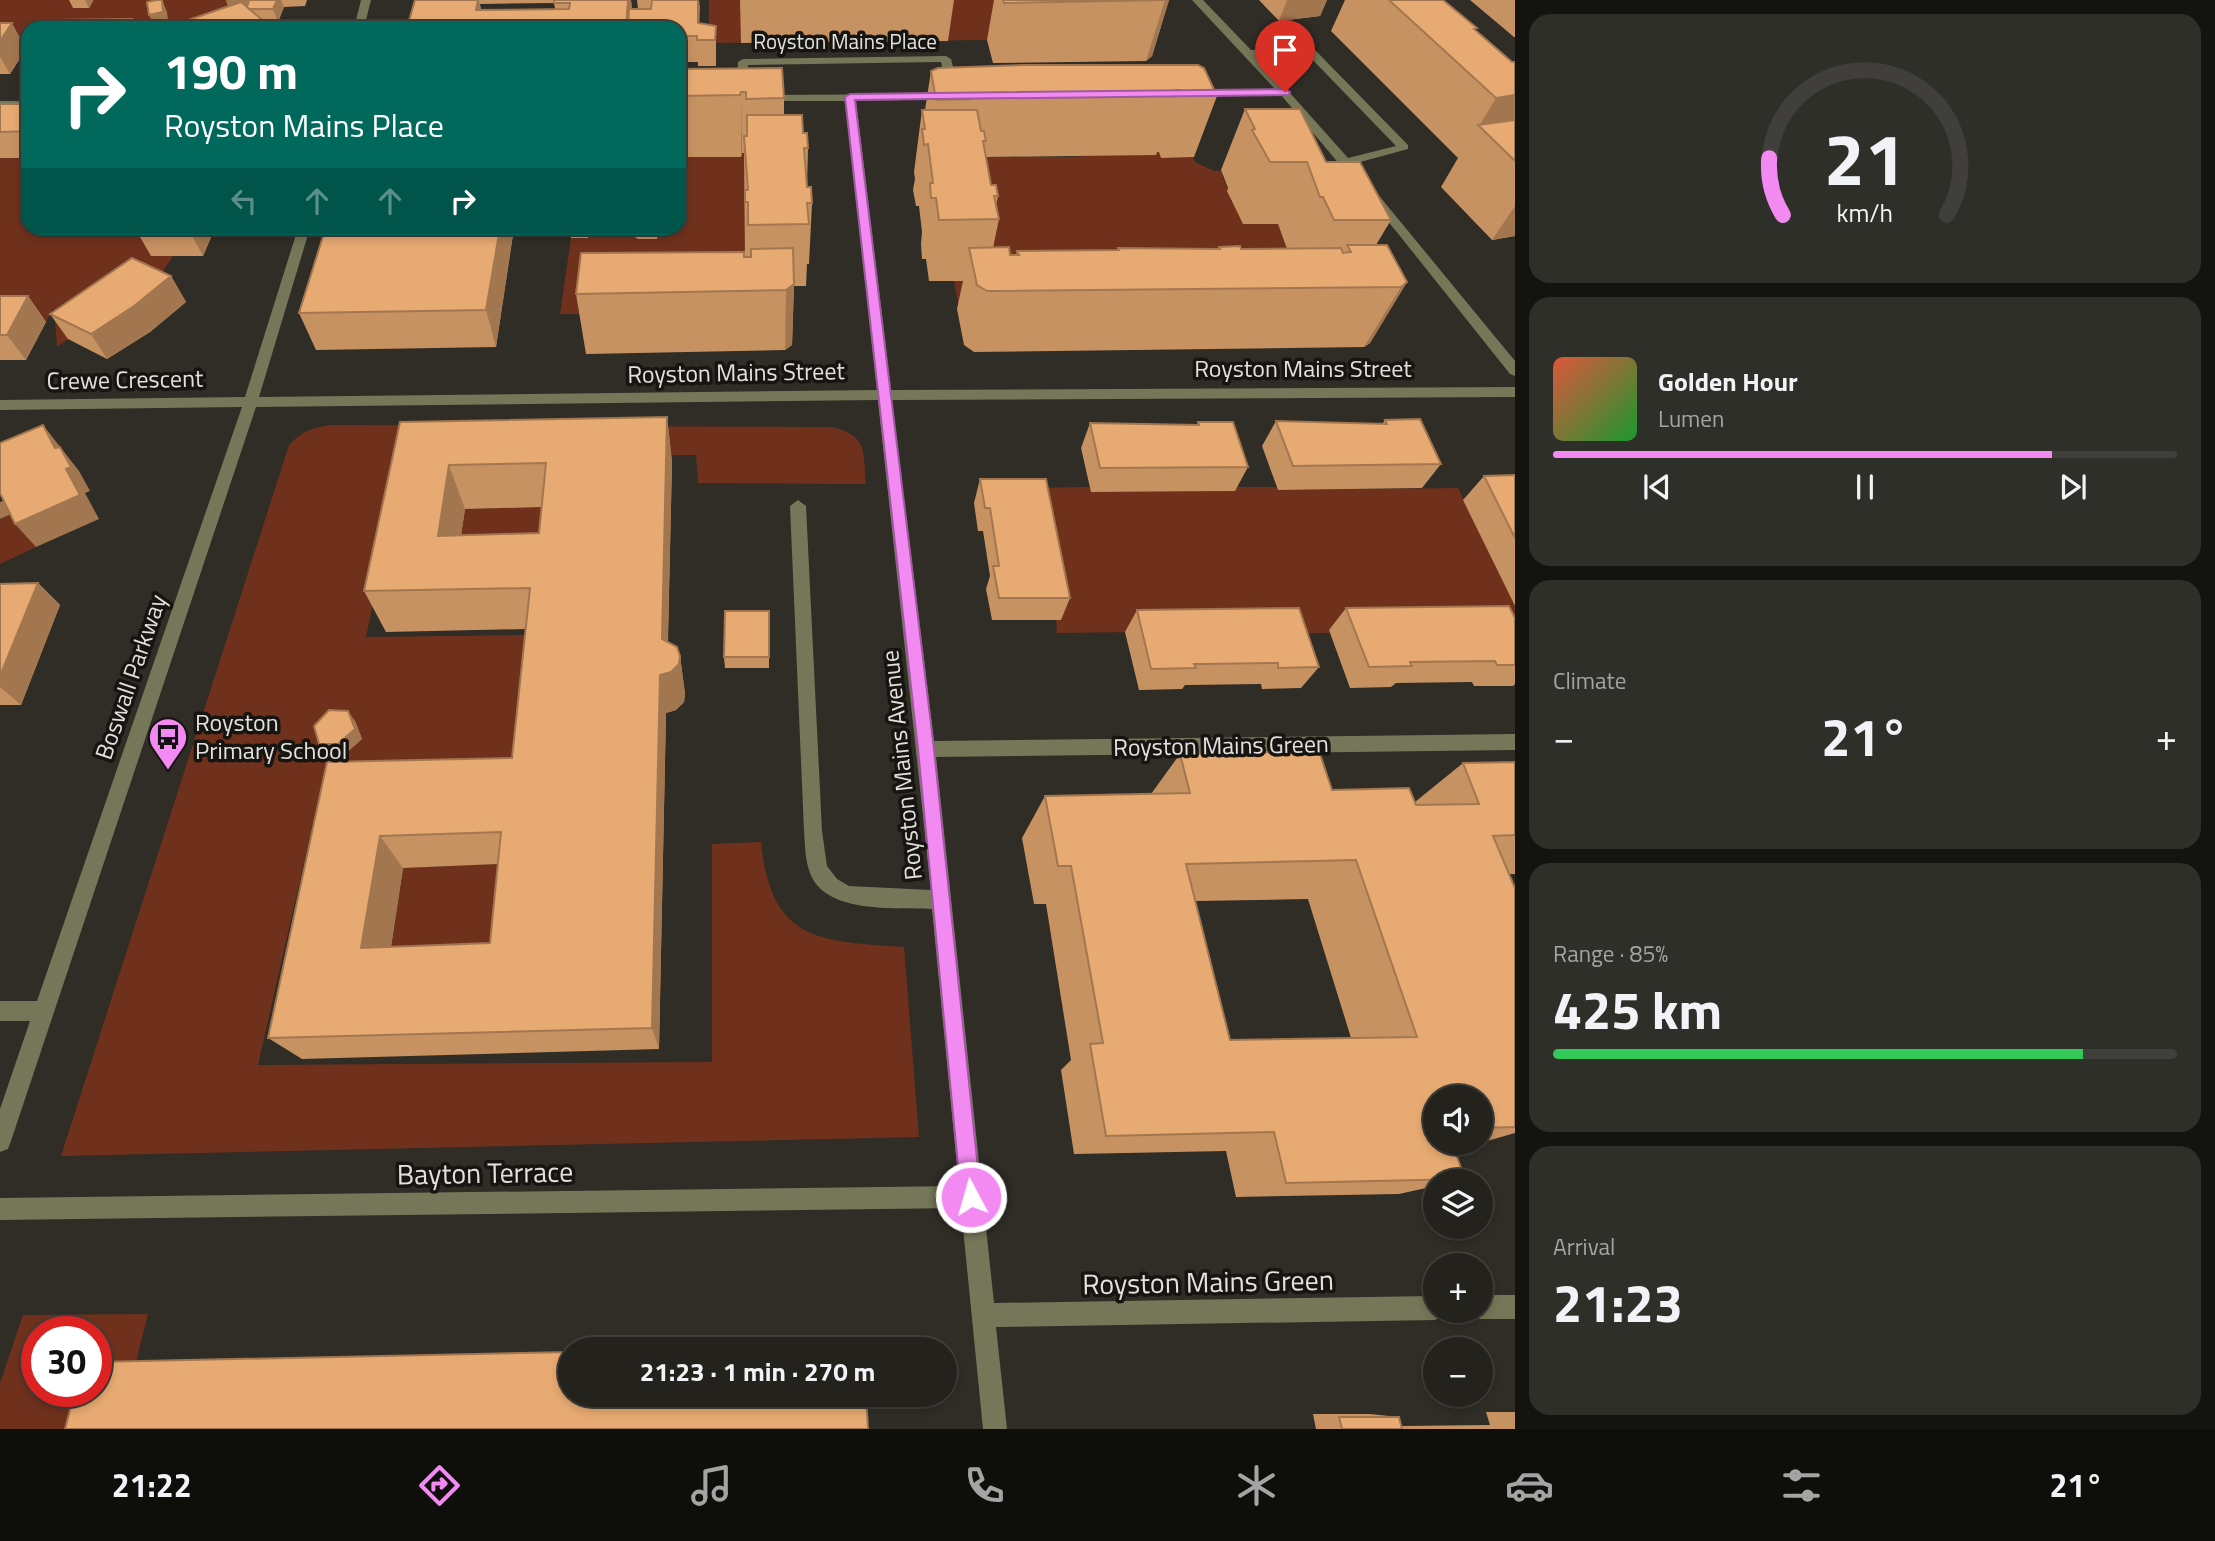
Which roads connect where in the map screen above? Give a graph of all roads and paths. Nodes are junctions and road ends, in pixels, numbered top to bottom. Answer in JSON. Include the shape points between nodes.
{"nodes":[{"id":1,"x":366,"y":0,"type":"edge"},
{"id":2,"x":1197,"y":0,"type":"edge"},
{"id":3,"x":361,"y":21,"type":"edge"},
{"id":4,"x":1249,"y":52,"type":"junction"},
{"id":5,"x":1285,"y":92,"type":"junction"},
{"id":6,"x":1182,"y":94,"type":"edge"},
{"id":7,"x":968,"y":96,"type":"edge"},
{"id":8,"x":744,"y":97,"type":"junction"},
{"id":9,"x":850,"y":97,"type":"junction"},
{"id":10,"x":955,"y":97,"type":"junction"},
{"id":11,"x":731,"y":98,"type":"edge"},
{"id":12,"x":0,"y":104,"type":"edge"},
{"id":13,"x":21,"y":104,"type":"edge"},
{"id":14,"x":1346,"y":162,"type":"junction"},
{"id":15,"x":302,"y":235,"type":"edge"},
{"id":16,"x":1515,"y":372,"type":"edge"},
{"id":17,"x":1515,"y":392,"type":"edge"},
{"id":18,"x":884,"y":395,"type":"junction"},
{"id":19,"x":251,"y":401,"type":"junction"},
{"id":20,"x":0,"y":405,"type":"edge"},
{"id":21,"x":798,"y":506,"type":"dead end"},
{"id":22,"x":1515,"y":742,"type":"edge"},
{"id":23,"x":926,"y":749,"type":"junction"},
{"id":24,"x":940,"y":900,"type":"junction"},
{"id":25,"x":0,"y":1011,"type":"edge"},
{"id":26,"x":44,"y":1011,"type":"junction"},
{"id":27,"x":0,"y":1141,"type":"edge"},
{"id":28,"x":971,"y":1197,"type":"junction"},
{"id":29,"x":0,"y":1209,"type":"edge"},
{"id":30,"x":1493,"y":1307,"type":"edge"},
{"id":31,"x":1515,"y":1307,"type":"edge"},
{"id":32,"x":1423,"y":1308,"type":"edge"},
{"id":33,"x":982,"y":1315,"type":"junction"},
{"id":34,"x":995,"y":1429,"type":"edge"}],
"edges":[{"from":1,"to":3,"type":"street"},
{"from":2,"to":4,"type":"street"},
{"from":4,"to":5,"type":"street"},
{"from":4,"to":14,"type":"street","via":[[1310,51],[1405,147]]},
{"from":5,"to":6,"type":"street"},
{"from":5,"to":14,"type":"street"},
{"from":7,"to":10,"type":"street"},
{"from":8,"to":9,"type":"street"},
{"from":8,"to":10,"type":"street","name":"Royston Mains Place","via":[[743,62],[946,59]]},
{"from":8,"to":11,"type":"street"},
{"from":9,"to":10,"type":"street"},
{"from":9,"to":18,"type":"street","name":"Royston Mains Avenue"},
{"from":12,"to":13,"type":"street"},
{"from":14,"to":16,"type":"street"},
{"from":15,"to":19,"type":"street","name":"Boswall Parkway"},
{"from":17,"to":18,"type":"street","name":"Royston Mains Street"},
{"from":18,"to":19,"type":"street","name":"Royston Mains Street"},
{"from":18,"to":23,"type":"street","name":"Royston Mains Avenue"},
{"from":19,"to":20,"type":"street","name":"Crewe Crescent"},
{"from":19,"to":26,"type":"street","name":"Boswall Parkway"},
{"from":21,"to":24,"type":"street","via":[[818,869],[830,885],[847,895]]},
{"from":22,"to":23,"type":"street","name":"Royston Mains Green"},
{"from":23,"to":24,"type":"street","name":"Royston Mains Avenue"},
{"from":24,"to":28,"type":"street","name":"Royston Mains Avenue"},
{"from":25,"to":26,"type":"street"},
{"from":26,"to":27,"type":"street","name":"Boswall Parkway"},
{"from":28,"to":29,"type":"street","name":"Bayton Terrace"},
{"from":28,"to":33,"type":"street","name":"Royston Mains Avenue"},
{"from":30,"to":31,"type":"street"},
{"from":32,"to":33,"type":"street","name":"Royston Mains Green"},
{"from":33,"to":34,"type":"street","name":"Royston Mains Avenue"}]}
